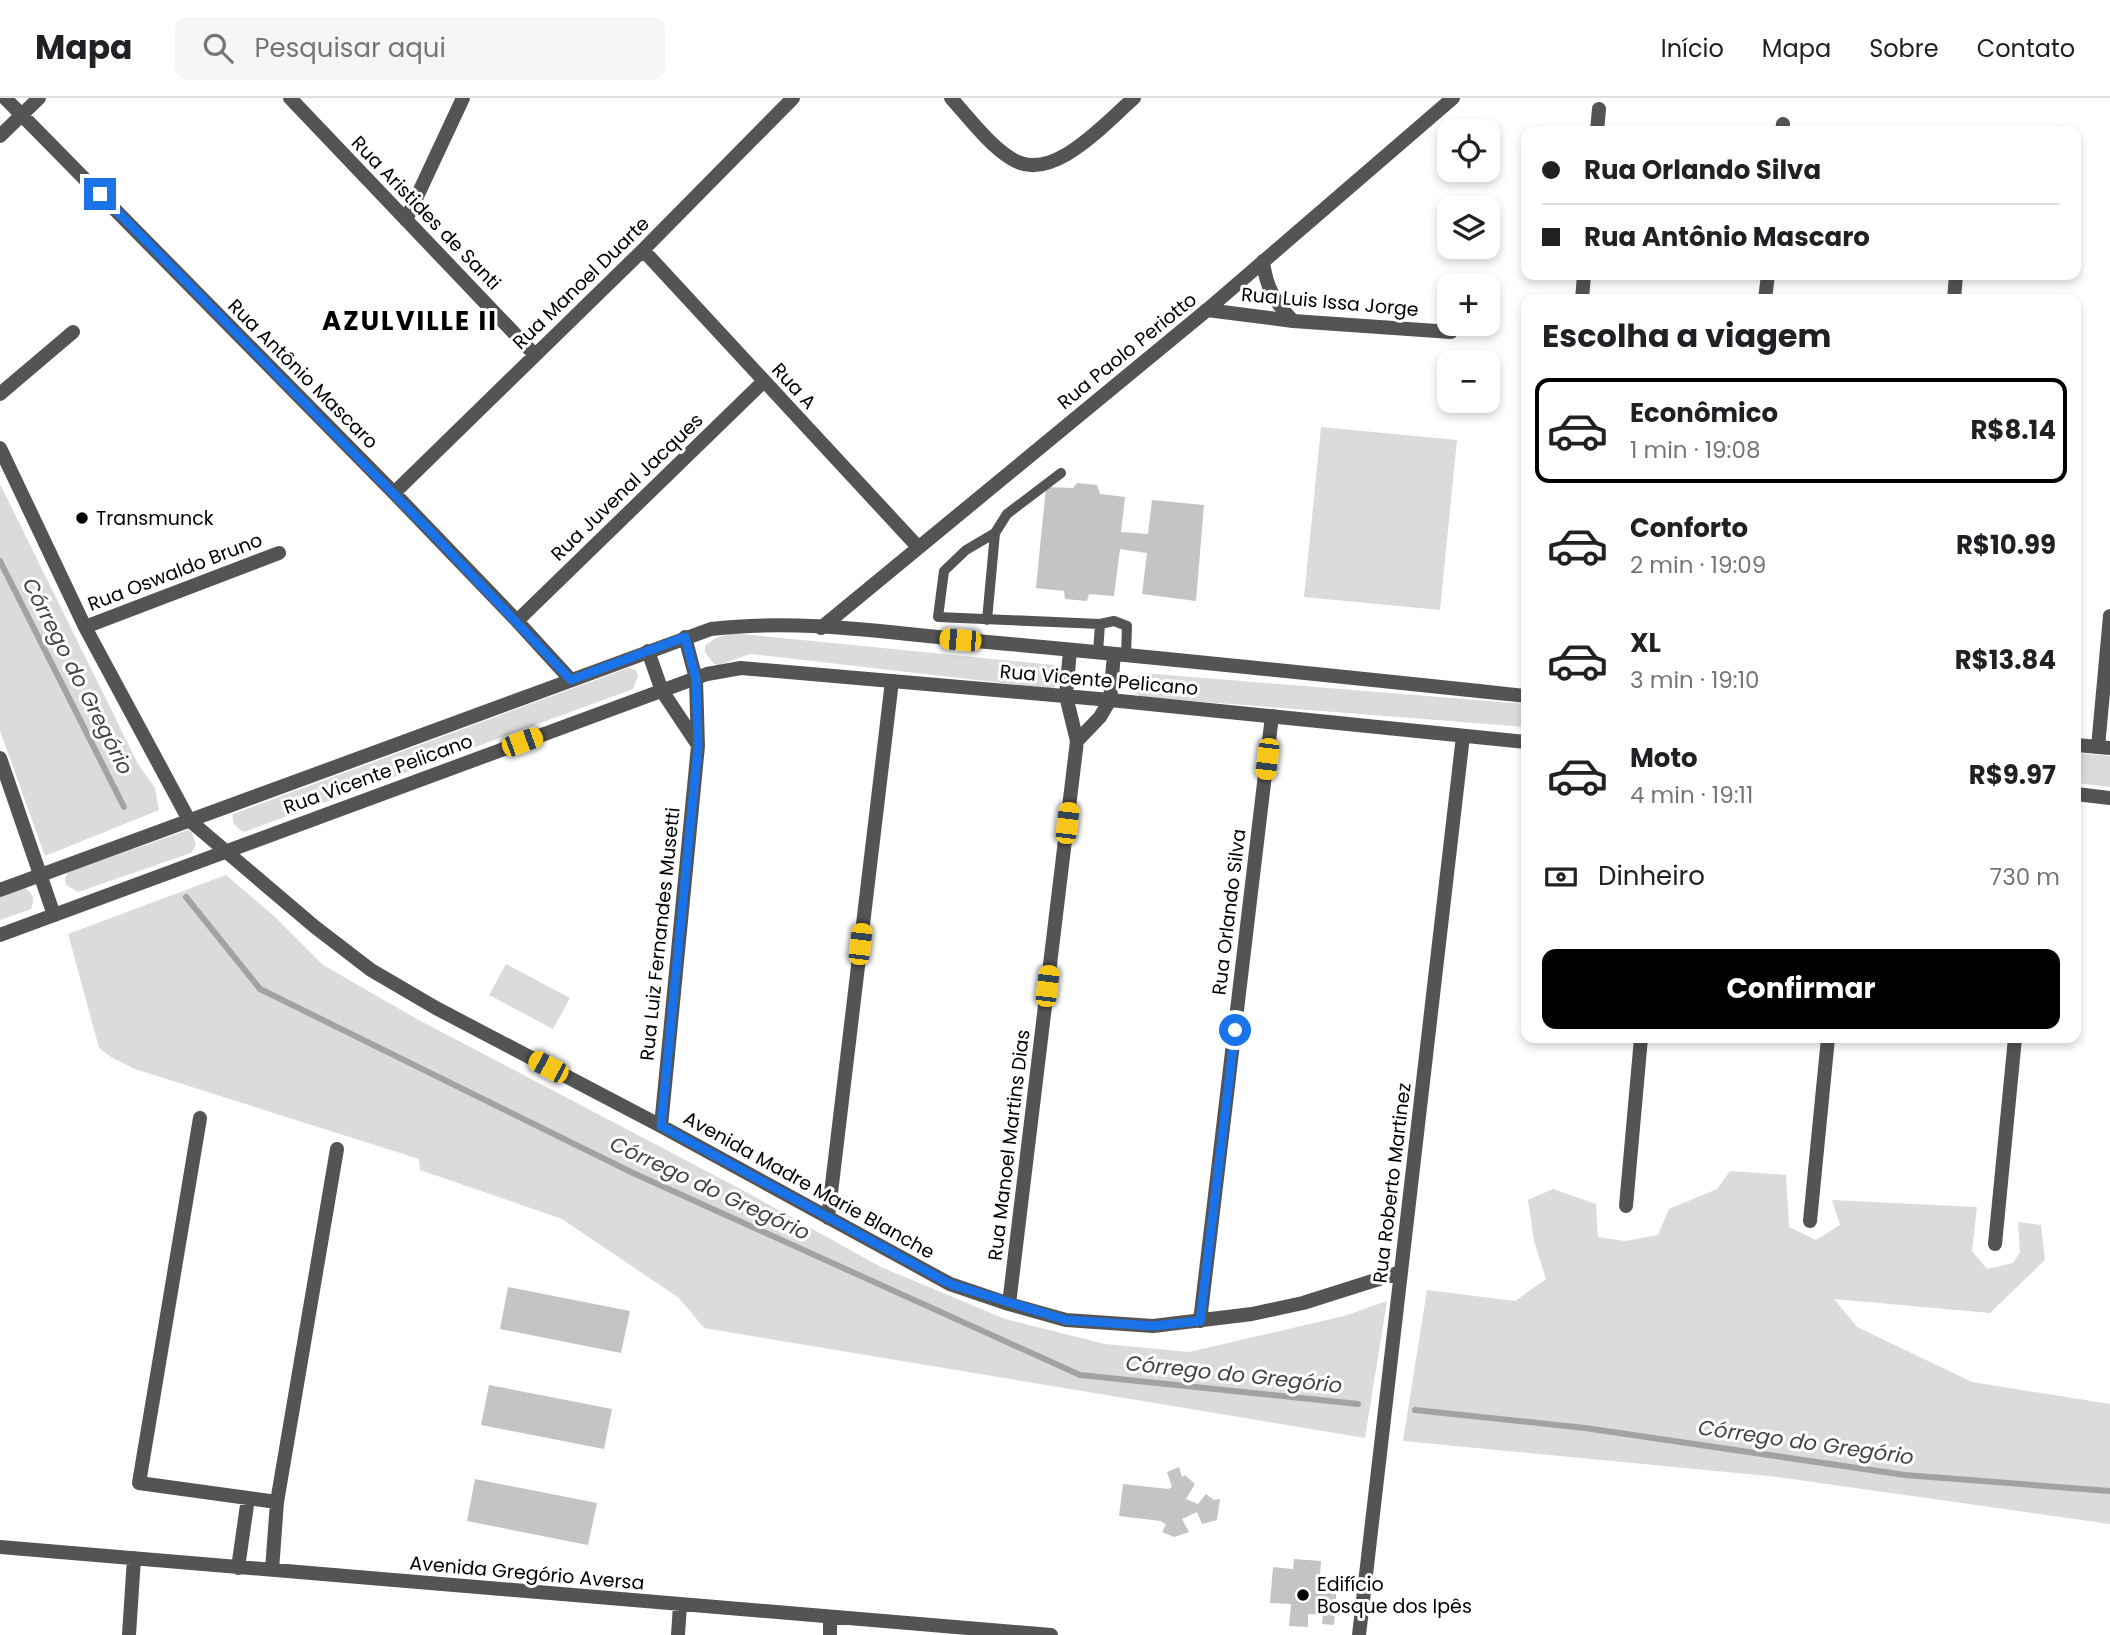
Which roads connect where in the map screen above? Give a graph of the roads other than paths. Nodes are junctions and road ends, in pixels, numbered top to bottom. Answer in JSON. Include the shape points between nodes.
{"nodes":[{"id":1,"x":5,"y":98,"type":"edge"},
{"id":2,"x":39,"y":98,"type":"edge"},
{"id":3,"x":290,"y":98,"type":"edge"},
{"id":4,"x":463,"y":98,"type":"edge"},
{"id":5,"x":793,"y":98,"type":"edge"},
{"id":6,"x":950,"y":98,"type":"edge"},
{"id":7,"x":1134,"y":98,"type":"edge"},
{"id":8,"x":1453,"y":98,"type":"edge"},
{"id":9,"x":1599,"y":109,"type":"dead end"},
{"id":10,"x":21,"y":115,"type":"junction"},
{"id":11,"x":1597,"y":126,"type":"edge"},
{"id":12,"x":0,"y":136,"type":"edge"},
{"id":13,"x":406,"y":220,"type":"junction"},
{"id":14,"x":643,"y":250,"type":"junction"},
{"id":15,"x":1263,"y":261,"type":"junction"},
{"id":16,"x":1207,"y":310,"type":"junction"},
{"id":17,"x":1293,"y":321,"type":"junction"},
{"id":18,"x":1437,"y":331,"type":"edge"},
{"id":19,"x":73,"y":332,"type":"dead end"},
{"id":20,"x":534,"y":354,"type":"junction"},
{"id":21,"x":764,"y":381,"type":"junction"},
{"id":22,"x":0,"y":394,"type":"edge"},
{"id":23,"x":0,"y":448,"type":"edge"},
{"id":24,"x":1060,"y":473,"type":"dead end"},
{"id":25,"x":394,"y":493,"type":"junction"},
{"id":26,"x":995,"y":533,"type":"junction"},
{"id":27,"x":918,"y":547,"type":"junction"},
{"id":28,"x":279,"y":553,"type":"dead end"},
{"id":29,"x":2110,"y":616,"type":"edge"},
{"id":30,"x":988,"y":620,"type":"junction"},
{"id":31,"x":517,"y":621,"type":"junction"},
{"id":32,"x":1100,"y":624,"type":"junction"},
{"id":33,"x":85,"y":627,"type":"junction"},
{"id":34,"x":821,"y":628,"type":"junction"},
{"id":35,"x":685,"y":637,"type":"junction"},
{"id":36,"x":1070,"y":650,"type":"junction"},
{"id":37,"x":648,"y":651,"type":"junction"},
{"id":38,"x":1098,"y":652,"type":"junction"},
{"id":39,"x":1120,"y":654,"type":"junction"},
{"id":40,"x":696,"y":679,"type":"junction"},
{"id":41,"x":571,"y":680,"type":"junction"},
{"id":42,"x":892,"y":681,"type":"junction"},
{"id":43,"x":662,"y":691,"type":"junction"},
{"id":44,"x":1521,"y":695,"type":"edge"},
{"id":45,"x":1066,"y":696,"type":"junction"},
{"id":46,"x":1111,"y":700,"type":"junction"},
{"id":47,"x":1272,"y":716,"type":"junction"},
{"id":48,"x":1463,"y":736,"type":"junction"},
{"id":49,"x":1077,"y":741,"type":"junction"},
{"id":50,"x":1521,"y":741,"type":"edge"},
{"id":51,"x":698,"y":746,"type":"junction"},
{"id":52,"x":2081,"y":746,"type":"edge"},
{"id":53,"x":2104,"y":748,"type":"edge"},
{"id":54,"x":0,"y":758,"type":"edge"},
{"id":55,"x":2081,"y":795,"type":"edge"},
{"id":56,"x":2110,"y":798,"type":"edge"},
{"id":57,"x":189,"y":820,"type":"junction"},
{"id":58,"x":225,"y":851,"type":"junction"},
{"id":59,"x":40,"y":875,"type":"junction"},
{"id":60,"x":0,"y":890,"type":"edge"},
{"id":61,"x":54,"y":915,"type":"junction"},
{"id":62,"x":0,"y":934,"type":"edge"},
{"id":63,"x":1641,"y":1043,"type":"edge"},
{"id":64,"x":1828,"y":1043,"type":"edge"},
{"id":65,"x":2015,"y":1043,"type":"edge"},
{"id":66,"x":200,"y":1118,"type":"dead end"},
{"id":67,"x":661,"y":1126,"type":"junction"},
{"id":68,"x":337,"y":1149,"type":"dead end"},
{"id":69,"x":1626,"y":1206,"type":"dead end"},
{"id":70,"x":828,"y":1219,"type":"junction"},
{"id":71,"x":1810,"y":1221,"type":"dead end"},
{"id":72,"x":1995,"y":1244,"type":"dead end"},
{"id":73,"x":1401,"y":1272,"type":"junction"},
{"id":74,"x":1009,"y":1304,"type":"junction"},
{"id":75,"x":1200,"y":1321,"type":"junction"},
{"id":76,"x":248,"y":1498,"type":"junction"},
{"id":77,"x":277,"y":1502,"type":"junction"},
{"id":78,"x":0,"y":1547,"type":"edge"},
{"id":79,"x":134,"y":1558,"type":"junction"},
{"id":80,"x":238,"y":1568,"type":"junction"},
{"id":81,"x":272,"y":1570,"type":"junction"},
{"id":82,"x":680,"y":1605,"type":"junction"},
{"id":83,"x":830,"y":1618,"type":"junction"},
{"id":84,"x":129,"y":1635,"type":"edge"},
{"id":85,"x":678,"y":1635,"type":"edge"},
{"id":86,"x":830,"y":1635,"type":"edge"},
{"id":87,"x":1051,"y":1635,"type":"edge"},
{"id":88,"x":1359,"y":1635,"type":"edge"}],
"edges":[{"from":1,"to":10,"type":"street","name":"Rua Antônio Mascaro"},
{"from":2,"to":10,"type":"street"},
{"from":3,"to":13,"type":"street","name":"Rua Aristides de Santi"},
{"from":4,"to":13,"type":"street"},
{"from":5,"to":14,"type":"street","name":"Rua Manoel Duarte"},
{"from":6,"to":7,"type":"street","via":[[998,148],[1028,166],[1069,154]]},
{"from":8,"to":15,"type":"street","name":"Rua Paolo Periotto"},
{"from":9,"to":11,"type":"street"},
{"from":10,"to":12,"type":"street"},
{"from":10,"to":25,"type":"street","name":"Rua Antônio Mascaro"},
{"from":13,"to":20,"type":"street","name":"Rua Aristides de Santi"},
{"from":14,"to":20,"type":"street","name":"Rua Manoel Duarte"},
{"from":14,"to":21,"type":"street","name":"Rua A"},
{"from":15,"to":16,"type":"street","name":"Rua Paolo Periotto"},
{"from":15,"to":17,"type":"street","via":[[1269,291]]},
{"from":16,"to":17,"type":"street","name":"Rua Luis Issa Jorge"},
{"from":16,"to":27,"type":"street","name":"Rua Paolo Periotto"},
{"from":17,"to":18,"type":"street","name":"Rua Luis Issa Jorge"},
{"from":19,"to":22,"type":"street"},
{"from":20,"to":25,"type":"street","name":"Rua Manoel Duarte"},
{"from":21,"to":27,"type":"street","name":"Rua A"},
{"from":21,"to":31,"type":"street","name":"Rua Juvenal Jacques"},
{"from":23,"to":33,"type":"street"},
{"from":24,"to":26,"type":"lane","via":[[1007,514]]},
{"from":25,"to":31,"type":"street","name":"Rua Antônio Mascaro"},
{"from":26,"to":30,"type":"lane"},
{"from":26,"to":30,"type":"lane","via":[[966,550],[944,571],[938,617]]},
{"from":27,"to":34,"type":"street","name":"Rua Paolo Periotto"},
{"from":28,"to":33,"type":"street","name":"Rua Oswaldo Bruno"},
{"from":29,"to":53,"type":"street"},
{"from":30,"to":32,"type":"lane"},
{"from":31,"to":41,"type":"street","name":"Rua Antônio Mascaro"},
{"from":32,"to":38,"type":"lane"},
{"from":32,"to":39,"type":"lane","via":[[1114,621],[1127,626]]},
{"from":33,"to":57,"type":"street"},
{"from":34,"to":35,"type":"street","name":"Rua Vicente Pelicano","via":[[748,624]]},
{"from":34,"to":36,"type":"street","name":"Rua Vicente Pelicano"},
{"from":35,"to":37,"type":"street","name":"Rua Vicente Pelicano"},
{"from":35,"to":40,"type":"street","name":"Rua Luiz Fernandes Musetti"},
{"from":36,"to":38,"type":"street","name":"Rua Vicente Pelicano"},
{"from":36,"to":45,"type":"street","name":"Rua Manoel Martins Dias"},
{"from":37,"to":41,"type":"street","name":"Rua Vicente Pelicano"},
{"from":37,"to":43,"type":"street"},
{"from":38,"to":39,"type":"street","name":"Rua Vicente Pelicano"},
{"from":39,"to":44,"type":"street","name":"Rua Vicente Pelicano"},
{"from":39,"to":46,"type":"street"},
{"from":40,"to":42,"type":"street","name":"Rua Vicente Pelicano","via":[[741,668]]},
{"from":40,"to":43,"type":"street","name":"Rua Vicente Pelicano"},
{"from":40,"to":51,"type":"street","name":"Rua Luiz Fernandes Musetti"},
{"from":41,"to":57,"type":"street","name":"Rua Vicente Pelicano"},
{"from":42,"to":45,"type":"street","name":"Rua Vicente Pelicano"},
{"from":42,"to":70,"type":"street"},
{"from":43,"to":51,"type":"street"},
{"from":43,"to":58,"type":"street","name":"Rua Vicente Pelicano"},
{"from":45,"to":46,"type":"street","name":"Rua Vicente Pelicano"},
{"from":45,"to":49,"type":"street","name":"Rua Manoel Martins Dias"},
{"from":46,"to":47,"type":"street","name":"Rua Vicente Pelicano"},
{"from":46,"to":49,"type":"street"},
{"from":47,"to":48,"type":"street","name":"Rua Vicente Pelicano"},
{"from":47,"to":75,"type":"street","name":"Rua Orlando Silva"},
{"from":48,"to":50,"type":"street","name":"Rua Vicente Pelicano"},
{"from":48,"to":73,"type":"street","name":"Rua Roberto Martinez"},
{"from":49,"to":74,"type":"street","name":"Rua Manoel Martins Dias"},
{"from":51,"to":67,"type":"street","name":"Rua Luiz Fernandes Musetti"},
{"from":52,"to":53,"type":"street"},
{"from":54,"to":59,"type":"street"},
{"from":55,"to":56,"type":"street"},
{"from":57,"to":58,"type":"street","name":"Avenida Madre Marie Blanche"},
{"from":57,"to":59,"type":"street","name":"Rua Vicente Pelicano"},
{"from":58,"to":61,"type":"street","name":"Rua Vicente Pelicano"},
{"from":58,"to":67,"type":"street","name":"Avenida Madre Marie Blanche","via":[[371,970]]},
{"from":59,"to":60,"type":"street","name":"Rua Vicente Pelicano"},
{"from":59,"to":61,"type":"street"},
{"from":61,"to":62,"type":"street","name":"Rua Vicente Pelicano"},
{"from":63,"to":69,"type":"street"},
{"from":64,"to":71,"type":"street"},
{"from":65,"to":72,"type":"street"},
{"from":66,"to":76,"type":"street","via":[[139,1483]]},
{"from":67,"to":70,"type":"street","name":"Avenida Madre Marie Blanche"},
{"from":68,"to":77,"type":"street"},
{"from":70,"to":74,"type":"street","name":"Avenida Madre Marie Blanche","via":[[950,1284]]},
{"from":73,"to":75,"type":"street","name":"Avenida Madre Marie Blanche","via":[[1303,1303]]},
{"from":73,"to":88,"type":"street","name":"Rua Roberto Martinez"},
{"from":74,"to":75,"type":"street","name":"Avenida Madre Marie Blanche","via":[[1066,1320],[1153,1326]]},
{"from":76,"to":77,"type":"street"},
{"from":76,"to":80,"type":"street"},
{"from":77,"to":81,"type":"street"},
{"from":78,"to":79,"type":"street","name":"Avenida Gregório Aversa"},
{"from":79,"to":80,"type":"street","name":"Avenida Gregório Aversa"},
{"from":79,"to":84,"type":"street"},
{"from":80,"to":81,"type":"street","name":"Avenida Gregório Aversa"},
{"from":81,"to":82,"type":"street","name":"Avenida Gregório Aversa"},
{"from":82,"to":83,"type":"street","name":"Avenida Gregório Aversa"},
{"from":82,"to":85,"type":"street"},
{"from":83,"to":86,"type":"street"},
{"from":83,"to":87,"type":"street","name":"Avenida Gregório Aversa"}]}
